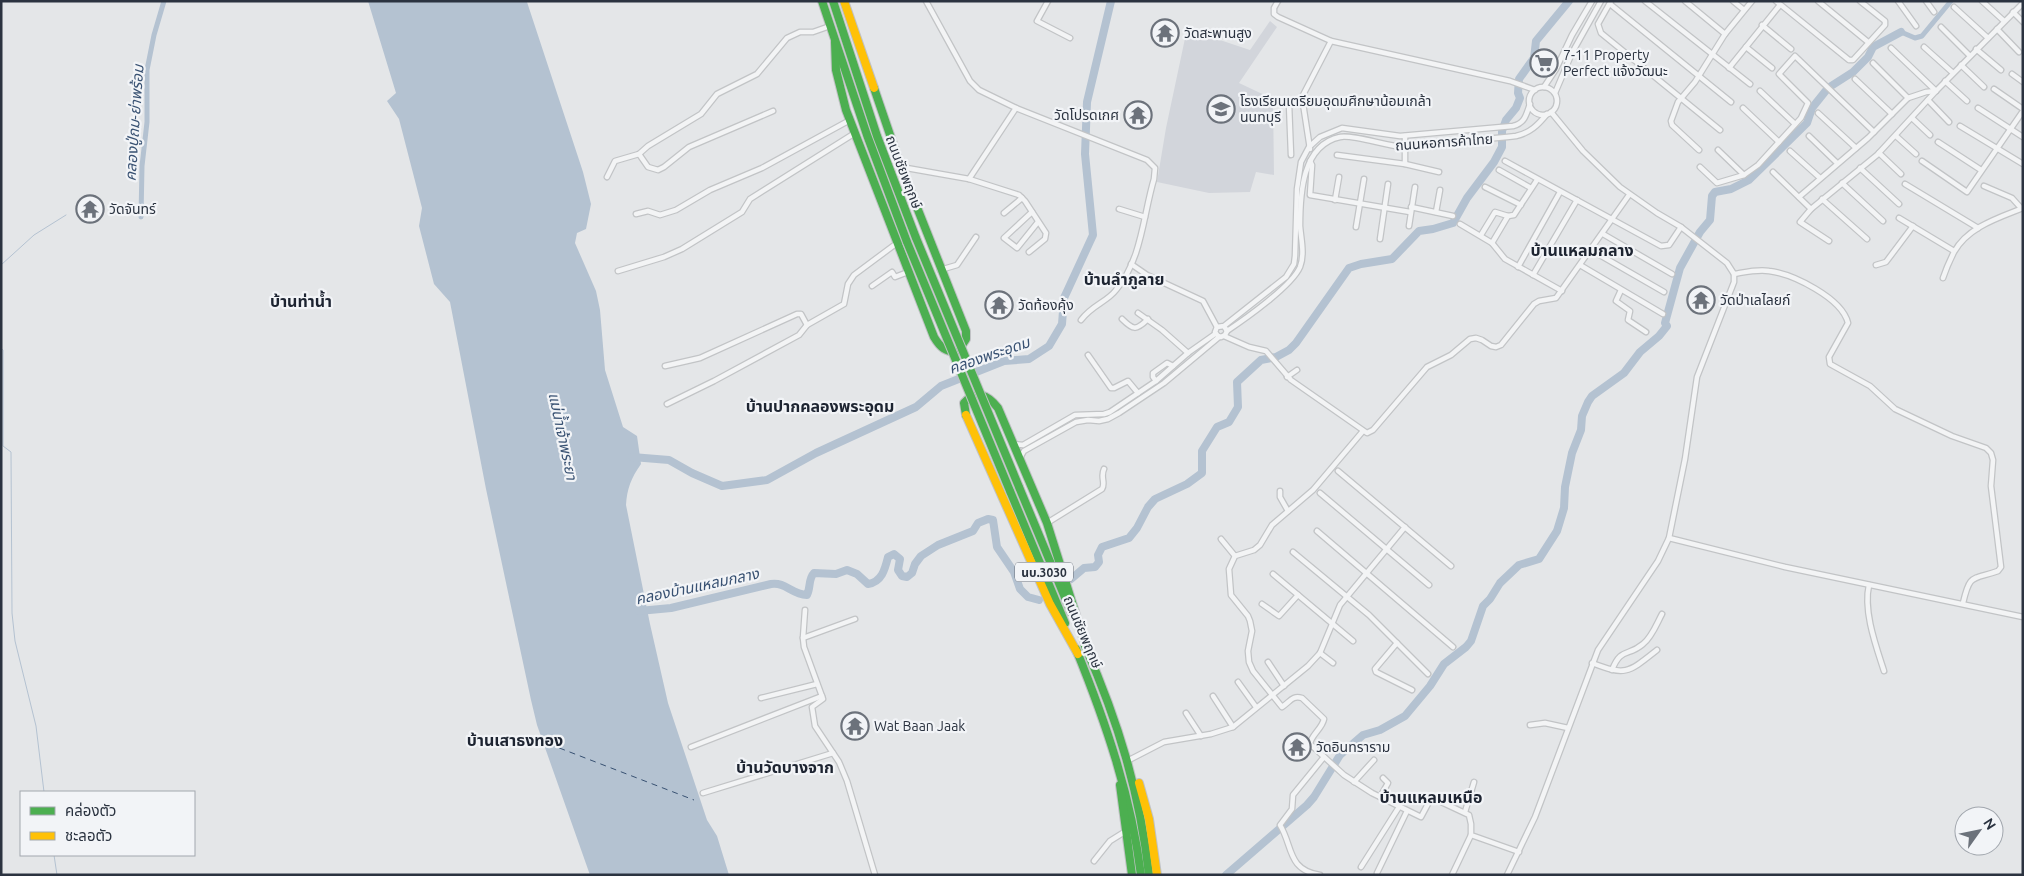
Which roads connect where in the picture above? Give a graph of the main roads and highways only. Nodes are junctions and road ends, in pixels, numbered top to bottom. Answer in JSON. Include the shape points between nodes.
{"nodes":[{"id":1,"x":822,"y":1,"type":"edge"},
{"id":2,"x":844,"y":1,"type":"edge"},
{"id":3,"x":833,"y":2,"type":"edge"},
{"id":4,"x":835,"y":42,"type":"junction"},
{"id":5,"x":1087,"y":650,"type":"junction"},
{"id":6,"x":1078,"y":654,"type":"junction"},
{"id":7,"x":1125,"y":749,"type":"junction"},
{"id":8,"x":1118,"y":763,"type":"junction"},
{"id":9,"x":1132,"y":875,"type":"edge"},
{"id":10,"x":1141,"y":875,"type":"edge"},
{"id":11,"x":1149,"y":875,"type":"edge"},
{"id":12,"x":1158,"y":875,"type":"edge"}],
"edges":[{"from":1,"to":4,"type":"main road","name":"ถนนชัยพฤกษ์"},
{"from":2,"to":4,"type":"main road","name":"ถนนชัยพฤกษ์","via":[[901,166],[966,331],[962,348],[955,352],[942,349],[936,341],[908,272],[839,87]]},
{"from":3,"to":5,"type":"main road","name":"ถนนชัยพฤกษ์","number":"นบ.3030","bridge":true,"via":[[877,136],[916,238]]},
{"from":4,"to":6,"type":"main road","name":"ถนนชัยพฤกษ์","number":"นบ.3030","bridge":true,"via":[[907,242]]},
{"from":5,"to":6,"type":"main road","via":[[1047,523],[998,408],[993,400],[980,393],[972,394],[964,408],[1050,604]]},
{"from":5,"to":7,"type":"main road","name":"ถนนชัยพฤกษ์","number":"นบ.3030"},
{"from":6,"to":8,"type":"main road","name":"ถนนชัยพฤกษ์","number":"นบ.3030"},
{"from":7,"to":11,"type":"main road","name":"ถนนชัยพฤกษ์","number":"นบ.3030","via":[[1140,812]]},
{"from":7,"to":12,"type":"main road","name":"ถนนชัยพฤกษ์","number":"นบ.3030","via":[[1149,819]]},
{"from":8,"to":9,"type":"main road"},
{"from":8,"to":10,"type":"main road","name":"ถนนชัยพฤกษ์","number":"นบ.3030","via":[[1136,835]]}]}
